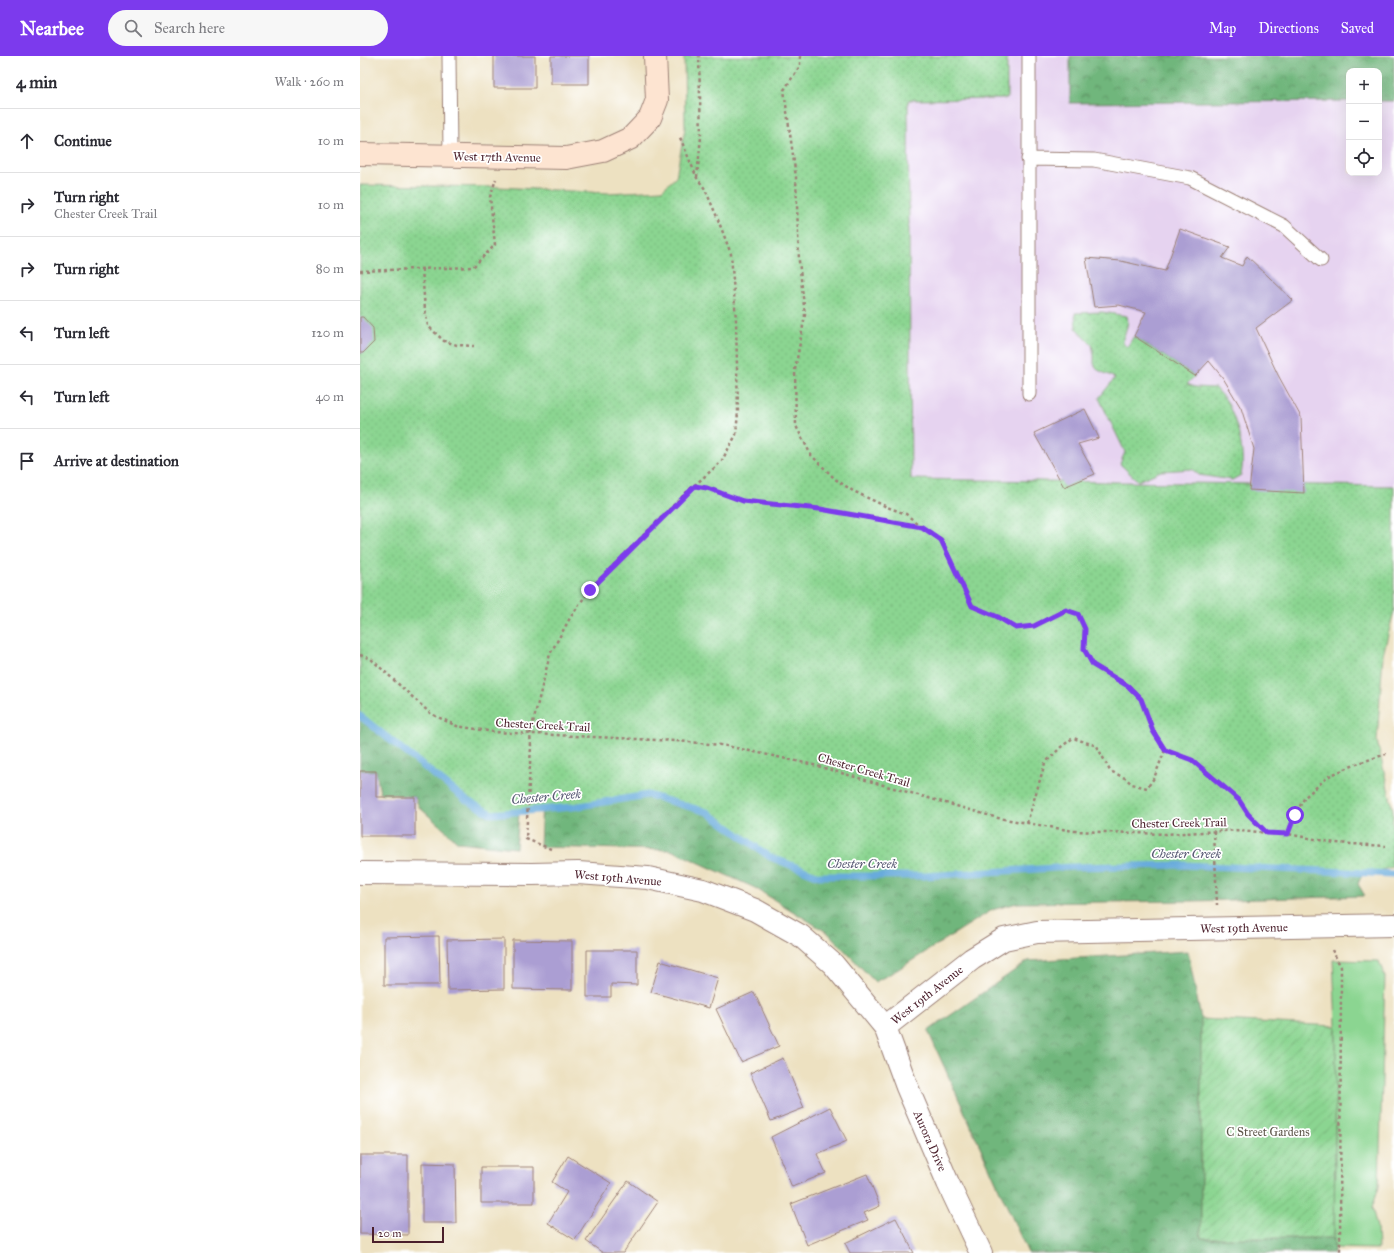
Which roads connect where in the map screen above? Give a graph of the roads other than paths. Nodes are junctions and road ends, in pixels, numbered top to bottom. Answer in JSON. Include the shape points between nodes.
{"nodes":[{"id":1,"x":449,"y":56,"type":"edge"},
{"id":2,"x":655,"y":56,"type":"edge"},
{"id":3,"x":1029,"y":56,"type":"edge"},
{"id":4,"x":360,"y":154,"type":"edge"},
{"id":5,"x":450,"y":156,"type":"junction"},
{"id":6,"x":1028,"y":159,"type":"junction"},
{"id":7,"x":1321,"y":260,"type":"dead end"},
{"id":8,"x":1029,"y":394,"type":"dead end"},
{"id":9,"x":360,"y":873,"type":"edge"},
{"id":10,"x":1394,"y":925,"type":"edge"},
{"id":11,"x":885,"y":1027,"type":"junction"},
{"id":12,"x":981,"y":1253,"type":"edge"}],
"edges":[{"from":1,"to":5,"type":"lane"},
{"from":2,"to":5,"type":"main road","name":"West 17th Avenue","via":[[657,100],[650,118],[631,138],[603,151],[566,158]]},
{"from":3,"to":6,"type":"lane"},
{"from":4,"to":5,"type":"main road","name":"West 17th Avenue"},
{"from":6,"to":7,"type":"lane","via":[[1094,160],[1190,178],[1284,226]]},
{"from":6,"to":8,"type":"lane"},
{"from":9,"to":11,"type":"street","name":"West 19th Avenue","via":[[578,873],[648,878],[703,890],[755,910],[801,936],[832,964]]},
{"from":10,"to":11,"type":"street","name":"West 19th Avenue","via":[[1037,932],[1004,939],[972,959]]},
{"from":11,"to":12,"type":"street","name":"Aurora Drive","via":[[907,1087]]}]}
